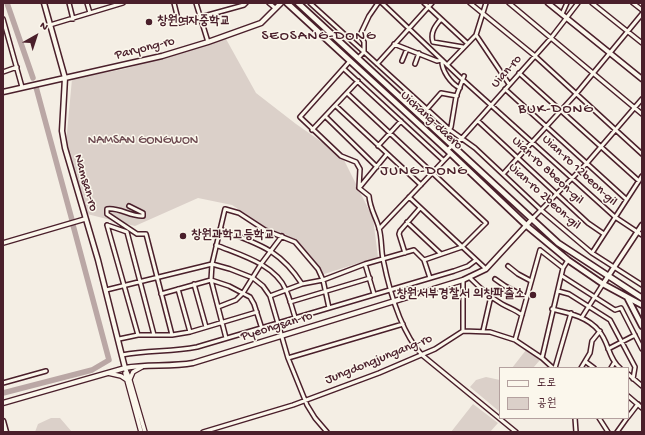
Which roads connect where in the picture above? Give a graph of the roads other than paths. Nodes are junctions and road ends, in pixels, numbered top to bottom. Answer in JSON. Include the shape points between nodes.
{"nodes":[{"id":1,"x":44,"y":3,"type":"edge"},
{"id":2,"x":69,"y":3,"type":"edge"},
{"id":3,"x":88,"y":3,"type":"edge"},
{"id":4,"x":107,"y":3,"type":"edge"},
{"id":5,"x":123,"y":3,"type":"edge"},
{"id":6,"x":174,"y":3,"type":"edge"},
{"id":7,"x":196,"y":3,"type":"edge"},
{"id":8,"x":269,"y":3,"type":"edge"},
{"id":9,"x":281,"y":3,"type":"edge"},
{"id":10,"x":287,"y":3,"type":"edge"},
{"id":11,"x":298,"y":3,"type":"edge"},
{"id":12,"x":310,"y":3,"type":"edge"},
{"id":13,"x":378,"y":3,"type":"edge"},
{"id":14,"x":382,"y":3,"type":"edge"},
{"id":15,"x":424,"y":3,"type":"edge"},
{"id":16,"x":432,"y":3,"type":"edge"},
{"id":17,"x":470,"y":3,"type":"edge"},
{"id":18,"x":486,"y":3,"type":"edge"},
{"id":19,"x":509,"y":3,"type":"edge"},
{"id":20,"x":548,"y":3,"type":"edge"},
{"id":21,"x":567,"y":3,"type":"edge"},
{"id":22,"x":578,"y":3,"type":"edge"},
{"id":23,"x":592,"y":3,"type":"edge"},
{"id":24,"x":633,"y":3,"type":"edge"},
{"id":25,"x":244,"y":4,"type":"edge"},
{"id":26,"x":108,"y":7,"type":"junction"},
{"id":27,"x":275,"y":8,"type":"junction"},
{"id":28,"x":429,"y":8,"type":"junction"},
{"id":29,"x":642,"y":10,"type":"edge"},
{"id":30,"x":90,"y":13,"type":"junction"},
{"id":31,"x":483,"y":13,"type":"junction"},
{"id":32,"x":562,"y":14,"type":"junction"},
{"id":33,"x":642,"y":14,"type":"edge"},
{"id":34,"x":200,"y":17,"type":"junction"},
{"id":35,"x":74,"y":18,"type":"junction"},
{"id":36,"x":566,"y":18,"type":"junction"},
{"id":37,"x":3,"y":19,"type":"edge"},
{"id":38,"x":441,"y":19,"type":"junction"},
{"id":39,"x":50,"y":25,"type":"junction"},
{"id":40,"x":409,"y":28,"type":"junction"},
{"id":41,"x":628,"y":31,"type":"junction"},
{"id":42,"x":476,"y":35,"type":"junction"},
{"id":43,"x":551,"y":38,"type":"junction"},
{"id":44,"x":208,"y":42,"type":"junction"},
{"id":45,"x":467,"y":43,"type":"junction"},
{"id":46,"x":642,"y":43,"type":"edge"},
{"id":47,"x":394,"y":44,"type":"junction"},
{"id":48,"x":463,"y":47,"type":"junction"},
{"id":49,"x":407,"y":49,"type":"junction"},
{"id":50,"x":364,"y":52,"type":"junction"},
{"id":51,"x":419,"y":53,"type":"junction"},
{"id":52,"x":610,"y":53,"type":"junction"},
{"id":53,"x":535,"y":56,"type":"junction"},
{"id":54,"x":358,"y":58,"type":"junction"},
{"id":55,"x":442,"y":60,"type":"junction"},
{"id":56,"x":350,"y":61,"type":"junction"},
{"id":57,"x":402,"y":61,"type":"dead end"},
{"id":58,"x":377,"y":64,"type":"junction"},
{"id":59,"x":415,"y":64,"type":"dead end"},
{"id":60,"x":447,"y":65,"type":"junction"},
{"id":61,"x":17,"y":67,"type":"junction"},
{"id":62,"x":344,"y":68,"type":"junction"},
{"id":63,"x":3,"y":72,"type":"edge"},
{"id":64,"x":519,"y":73,"type":"junction"},
{"id":65,"x":592,"y":73,"type":"junction"},
{"id":66,"x":464,"y":76,"type":"dead end"},
{"id":67,"x":65,"y":78,"type":"junction"},
{"id":68,"x":642,"y":79,"type":"edge"},
{"id":69,"x":463,"y":80,"type":"junction"},
{"id":70,"x":358,"y":81,"type":"junction"},
{"id":71,"x":509,"y":84,"type":"junction"},
{"id":72,"x":22,"y":87,"type":"junction"},
{"id":73,"x":460,"y":88,"type":"junction"},
{"id":74,"x":505,"y":89,"type":"junction"},
{"id":75,"x":3,"y":92,"type":"edge"},
{"id":76,"x":347,"y":94,"type":"junction"},
{"id":77,"x":576,"y":94,"type":"junction"},
{"id":78,"x":457,"y":96,"type":"junction"},
{"id":79,"x":642,"y":99,"type":"edge"},
{"id":80,"x":491,"y":105,"type":"junction"},
{"id":81,"x":336,"y":106,"type":"junction"},
{"id":82,"x":636,"y":108,"type":"junction"},
{"id":83,"x":427,"y":109,"type":"junction"},
{"id":84,"x":562,"y":110,"type":"junction"},
{"id":85,"x":642,"y":114,"type":"edge"},
{"id":86,"x":326,"y":117,"type":"junction"},
{"id":87,"x":401,"y":121,"type":"junction"},
{"id":88,"x":478,"y":121,"type":"junction"},
{"id":89,"x":547,"y":126,"type":"junction"},
{"id":90,"x":312,"y":130,"type":"junction"},
{"id":91,"x":450,"y":130,"type":"junction"},
{"id":92,"x":616,"y":130,"type":"junction"},
{"id":93,"x":390,"y":132,"type":"junction"},
{"id":94,"x":444,"y":138,"type":"junction"},
{"id":95,"x":462,"y":138,"type":"junction"},
{"id":96,"x":533,"y":142,"type":"junction"},
{"id":97,"x":452,"y":145,"type":"junction"},
{"id":98,"x":378,"y":146,"type":"junction"},
{"id":99,"x":601,"y":147,"type":"junction"},
{"id":100,"x":449,"y":151,"type":"junction"},
{"id":101,"x":387,"y":154,"type":"junction"},
{"id":102,"x":642,"y":154,"type":"edge"},
{"id":103,"x":517,"y":158,"type":"junction"},
{"id":104,"x":443,"y":160,"type":"junction"},
{"id":105,"x":586,"y":163,"type":"junction"},
{"id":106,"x":377,"y":167,"type":"junction"},
{"id":107,"x":432,"y":172,"type":"junction"},
{"id":108,"x":504,"y":174,"type":"junction"},
{"id":109,"x":642,"y":176,"type":"edge"},
{"id":110,"x":572,"y":178,"type":"junction"},
{"id":111,"x":639,"y":181,"type":"junction"},
{"id":112,"x":421,"y":184,"type":"junction"},
{"id":113,"x":359,"y":188,"type":"junction"},
{"id":114,"x":557,"y":194,"type":"junction"},
{"id":115,"x":409,"y":197,"type":"junction"},
{"id":116,"x":626,"y":199,"type":"junction"},
{"id":117,"x":129,"y":206,"type":"dead end"},
{"id":118,"x":420,"y":208,"type":"junction"},
{"id":119,"x":541,"y":210,"type":"junction"},
{"id":120,"x":615,"y":217,"type":"junction"},
{"id":121,"x":533,"y":218,"type":"junction"},
{"id":122,"x":85,"y":219,"type":"junction"},
{"id":123,"x":407,"y":222,"type":"junction"},
{"id":124,"x":642,"y":225,"type":"edge"},
{"id":125,"x":527,"y":226,"type":"junction"},
{"id":126,"x":220,"y":229,"type":"junction"},
{"id":127,"x":379,"y":229,"type":"junction"},
{"id":128,"x":637,"y":232,"type":"junction"},
{"id":129,"x":604,"y":234,"type":"junction"},
{"id":130,"x":642,"y":235,"type":"edge"},
{"id":131,"x":282,"y":236,"type":"junction"},
{"id":132,"x":3,"y":243,"type":"edge"},
{"id":133,"x":216,"y":245,"type":"junction"},
{"id":134,"x":462,"y":247,"type":"junction"},
{"id":135,"x":272,"y":250,"type":"junction"},
{"id":136,"x":405,"y":253,"type":"junction"},
{"id":137,"x":592,"y":253,"type":"junction"},
{"id":138,"x":441,"y":254,"type":"junction"},
{"id":139,"x":383,"y":259,"type":"junction"},
{"id":140,"x":424,"y":260,"type":"junction"},
{"id":141,"x":476,"y":260,"type":"junction"},
{"id":142,"x":568,"y":260,"type":"junction"},
{"id":143,"x":212,"y":264,"type":"junction"},
{"id":144,"x":261,"y":264,"type":"junction"},
{"id":145,"x":365,"y":264,"type":"junction"},
{"id":146,"x":508,"y":266,"type":"dead end"},
{"id":147,"x":614,"y":267,"type":"junction"},
{"id":148,"x":563,"y":268,"type":"junction"},
{"id":149,"x":486,"y":269,"type":"junction"},
{"id":150,"x":562,"y":276,"type":"junction"},
{"id":151,"x":156,"y":277,"type":"junction"},
{"id":152,"x":469,"y":277,"type":"junction"},
{"id":153,"x":608,"y":277,"type":"junction"},
{"id":154,"x":253,"y":278,"type":"junction"},
{"id":155,"x":370,"y":278,"type":"junction"},
{"id":156,"x":430,"y":278,"type":"junction"},
{"id":157,"x":642,"y":278,"type":"edge"},
{"id":158,"x":496,"y":279,"type":"dead end"},
{"id":159,"x":211,"y":280,"type":"junction"},
{"id":160,"x":323,"y":280,"type":"junction"},
{"id":161,"x":463,"y":280,"type":"junction"},
{"id":162,"x":140,"y":281,"type":"junction"},
{"id":163,"x":531,"y":281,"type":"junction"},
{"id":164,"x":194,"y":284,"type":"junction"},
{"id":165,"x":302,"y":284,"type":"junction"},
{"id":166,"x":603,"y":284,"type":"junction"},
{"id":167,"x":641,"y":284,"type":"edge"},
{"id":168,"x":124,"y":285,"type":"junction"},
{"id":169,"x":178,"y":289,"type":"junction"},
{"id":170,"x":286,"y":289,"type":"junction"},
{"id":171,"x":106,"y":290,"type":"junction"},
{"id":172,"x":391,"y":290,"type":"junction"},
{"id":173,"x":558,"y":290,"type":"junction"},
{"id":174,"x":325,"y":292,"type":"junction"},
{"id":175,"x":243,"y":293,"type":"junction"},
{"id":176,"x":161,"y":294,"type":"junction"},
{"id":177,"x":374,"y":294,"type":"junction"},
{"id":178,"x":270,"y":296,"type":"junction"},
{"id":179,"x":491,"y":296,"type":"junction"},
{"id":180,"x":526,"y":297,"type":"junction"},
{"id":181,"x":628,"y":297,"type":"junction"},
{"id":182,"x":594,"y":298,"type":"junction"},
{"id":183,"x":642,"y":298,"type":"edge"},
{"id":184,"x":395,"y":300,"type":"junction"},
{"id":185,"x":290,"y":302,"type":"junction"},
{"id":186,"x":642,"y":305,"type":"edge"},
{"id":187,"x":218,"y":306,"type":"junction"},
{"id":188,"x":589,"y":306,"type":"junction"},
{"id":189,"x":330,"y":308,"type":"junction"},
{"id":190,"x":552,"y":309,"type":"junction"},
{"id":191,"x":257,"y":312,"type":"junction"},
{"id":192,"x":571,"y":313,"type":"junction"},
{"id":193,"x":522,"y":315,"type":"junction"},
{"id":194,"x":295,"y":317,"type":"junction"},
{"id":195,"x":582,"y":317,"type":"junction"},
{"id":196,"x":222,"y":322,"type":"junction"},
{"id":197,"x":278,"y":323,"type":"junction"},
{"id":198,"x":403,"y":324,"type":"junction"},
{"id":199,"x":642,"y":326,"type":"edge"},
{"id":200,"x":206,"y":327,"type":"junction"},
{"id":201,"x":262,"y":329,"type":"junction"},
{"id":202,"x":463,"y":331,"type":"junction"},
{"id":203,"x":483,"y":331,"type":"junction"},
{"id":204,"x":600,"y":331,"type":"junction"},
{"id":205,"x":190,"y":332,"type":"junction"},
{"id":206,"x":138,"y":335,"type":"junction"},
{"id":207,"x":154,"y":335,"type":"junction"},
{"id":208,"x":172,"y":335,"type":"junction"},
{"id":209,"x":635,"y":335,"type":"junction"},
{"id":210,"x":283,"y":337,"type":"junction"},
{"id":211,"x":226,"y":338,"type":"junction"},
{"id":212,"x":119,"y":339,"type":"junction"},
{"id":213,"x":515,"y":340,"type":"junction"},
{"id":214,"x":622,"y":342,"type":"junction"},
{"id":215,"x":608,"y":349,"type":"junction"},
{"id":216,"x":642,"y":349,"type":"edge"},
{"id":217,"x":122,"y":355,"type":"junction"},
{"id":218,"x":422,"y":355,"type":"junction"},
{"id":219,"x":288,"y":358,"type":"junction"},
{"id":220,"x":542,"y":358,"type":"junction"},
{"id":221,"x":586,"y":362,"type":"junction"},
{"id":222,"x":614,"y":363,"type":"junction"},
{"id":223,"x":149,"y":365,"type":"junction"},
{"id":224,"x":553,"y":367,"type":"edge"},
{"id":225,"x":554,"y":367,"type":"edge"},
{"id":226,"x":582,"y":367,"type":"edge"},
{"id":227,"x":593,"y":367,"type":"edge"},
{"id":228,"x":612,"y":367,"type":"edge"},
{"id":229,"x":619,"y":367,"type":"edge"},
{"id":230,"x":124,"y":368,"type":"junction"},
{"id":231,"x":46,"y":371,"type":"dead end"},
{"id":232,"x":105,"y":373,"type":"junction"},
{"id":233,"x":629,"y":375,"type":"edge"},
{"id":234,"x":633,"y":378,"type":"junction"},
{"id":235,"x":129,"y":381,"type":"junction"},
{"id":236,"x":3,"y":383,"type":"edge"},
{"id":237,"x":642,"y":386,"type":"edge"},
{"id":238,"x":629,"y":397,"type":"edge"},
{"id":239,"x":305,"y":400,"type":"junction"},
{"id":240,"x":3,"y":403,"type":"edge"},
{"id":241,"x":638,"y":404,"type":"junction"},
{"id":242,"x":642,"y":408,"type":"edge"},
{"id":243,"x":629,"y":417,"type":"edge"},
{"id":244,"x":499,"y":418,"type":"edge"},
{"id":245,"x":500,"y":419,"type":"edge"},
{"id":246,"x":575,"y":419,"type":"edge"},
{"id":247,"x":601,"y":419,"type":"edge"},
{"id":248,"x":627,"y":419,"type":"edge"},
{"id":249,"x":3,"y":421,"type":"edge"},
{"id":250,"x":6,"y":432,"type":"edge"},
{"id":251,"x":141,"y":432,"type":"edge"},
{"id":252,"x":145,"y":432,"type":"edge"},
{"id":253,"x":203,"y":432,"type":"edge"},
{"id":254,"x":327,"y":432,"type":"edge"},
{"id":255,"x":516,"y":432,"type":"edge"},
{"id":256,"x":576,"y":432,"type":"edge"},
{"id":257,"x":608,"y":432,"type":"edge"},
{"id":258,"x":617,"y":432,"type":"edge"}],
"edges":[{"from":1,"to":39,"type":"main road","name":"Namsan-ro"},
{"from":2,"to":35,"type":"street"},
{"from":3,"to":30,"type":"street"},
{"from":4,"to":26,"type":"street"},
{"from":5,"to":26,"type":"street"},
{"from":6,"to":34,"type":"street","via":[[179,24]]},
{"from":7,"to":34,"type":"street"},
{"from":8,"to":27,"type":"street"},
{"from":9,"to":27,"type":"main road","name":"Paryong-ro"},
{"from":10,"to":56,"type":"main road","name":"Uichang-daero"},
{"from":11,"to":54,"type":"main road","name":"Uichang-daero"},
{"from":12,"to":50,"type":"street","name":"Uian-ro 2beon-gil"},
{"from":13,"to":50,"type":"street","via":[[360,35],[364,42]]},
{"from":14,"to":40,"type":"street","name":"Uian-ro 12beon-gil"},
{"from":15,"to":28,"type":"street"},
{"from":16,"to":28,"type":"street"},
{"from":17,"to":31,"type":"street"},
{"from":18,"to":31,"type":"street"},
{"from":19,"to":43,"type":"street"},
{"from":20,"to":32,"type":"main road"},
{"from":21,"to":32,"type":"street"},
{"from":22,"to":36,"type":"street","name":"Uian-ro"},
{"from":23,"to":41,"type":"street"},
{"from":24,"to":29,"type":"street"},
{"from":25,"to":34,"type":"street"},
{"from":26,"to":30,"type":"street"},
{"from":27,"to":44,"type":"main road","name":"Paryong-ro","via":[[262,23]]},
{"from":28,"to":38,"type":"street"},
{"from":28,"to":40,"type":"street"},
{"from":30,"to":35,"type":"street"},
{"from":31,"to":42,"type":"street"},
{"from":31,"to":53,"type":"street"},
{"from":32,"to":36,"type":"main road"},
{"from":33,"to":41,"type":"street"},
{"from":34,"to":44,"type":"street"},
{"from":35,"to":39,"type":"street"},
{"from":36,"to":43,"type":"street","name":"Uian-ro"},
{"from":36,"to":52,"type":"main road"},
{"from":37,"to":61,"type":"street"},
{"from":38,"to":45,"type":"street"},
{"from":38,"to":48,"type":"street","via":[[434,29],[433,42]]},
{"from":39,"to":67,"type":"main road","name":"Namsan-ro"},
{"from":40,"to":47,"type":"street"},
{"from":40,"to":55,"type":"street","name":"Uian-ro 12beon-gil"},
{"from":41,"to":46,"type":"street"},
{"from":41,"to":52,"type":"street"},
{"from":42,"to":45,"type":"street"},
{"from":42,"to":71,"type":"street"},
{"from":43,"to":53,"type":"street","name":"Uian-ro"},
{"from":43,"to":65,"type":"street"},
{"from":44,"to":67,"type":"main road","name":"Paryong-ro","via":[[162,56]]},
{"from":45,"to":48,"type":"street"},
{"from":47,"to":49,"type":"street"},
{"from":47,"to":58,"type":"street"},
{"from":48,"to":60,"type":"street"},
{"from":49,"to":51,"type":"street"},
{"from":49,"to":57,"type":"street"},
{"from":50,"to":54,"type":"street"},
{"from":50,"to":58,"type":"street","name":"Uian-ro 2beon-gil"},
{"from":51,"to":55,"type":"street","via":[[437,61]]},
{"from":51,"to":59,"type":"street"},
{"from":52,"to":65,"type":"street"},
{"from":52,"to":68,"type":"main road"},
{"from":53,"to":64,"type":"street","name":"Uian-ro"},
{"from":53,"to":77,"type":"street"},
{"from":54,"to":94,"type":"main road","name":"Uichang-daero"},
{"from":55,"to":60,"type":"street","name":"Uian-ro 12beon-gil"},
{"from":55,"to":73,"type":"street","via":[[441,66],[453,85]]},
{"from":56,"to":62,"type":"street"},
{"from":56,"to":100,"type":"main road","name":"Uichang-daero"},
{"from":58,"to":83,"type":"street","name":"Uian-ro 2beon-gil"},
{"from":60,"to":69,"type":"street","name":"Uian-ro 12beon-gil"},
{"from":61,"to":63,"type":"street"},
{"from":61,"to":72,"type":"street"},
{"from":62,"to":70,"type":"street"},
{"from":62,"to":90,"type":"street","via":[[300,117]]},
{"from":64,"to":71,"type":"street","name":"Uian-ro"},
{"from":64,"to":84,"type":"street"},
{"from":65,"to":77,"type":"street"},
{"from":65,"to":82,"type":"street"},
{"from":66,"to":69,"type":"street"},
{"from":67,"to":72,"type":"main road","name":"Paryong-ro"},
{"from":67,"to":122,"type":"main road","name":"Namsan-ro","via":[[62,131]]},
{"from":69,"to":73,"type":"street"},
{"from":69,"to":80,"type":"street","name":"Uian-ro 12beon-gil"},
{"from":70,"to":76,"type":"street"},
{"from":70,"to":87,"type":"street"},
{"from":71,"to":74,"type":"street","name":"Uian-ro"},
{"from":72,"to":75,"type":"main road","name":"Paryong-ro"},
{"from":73,"to":78,"type":"street"},
{"from":74,"to":80,"type":"street","name":"Uian-ro"},
{"from":74,"to":89,"type":"street"},
{"from":76,"to":81,"type":"street"},
{"from":76,"to":93,"type":"street"},
{"from":77,"to":84,"type":"street"},
{"from":77,"to":92,"type":"street"},
{"from":78,"to":83,"type":"street","via":[[441,93]]},
{"from":78,"to":91,"type":"street"},
{"from":79,"to":82,"type":"street"},
{"from":80,"to":88,"type":"street","name":"Uian-ro"},
{"from":80,"to":96,"type":"street","name":"Uian-ro 12beon-gil"},
{"from":81,"to":86,"type":"street"},
{"from":81,"to":98,"type":"street"},
{"from":82,"to":85,"type":"street"},
{"from":82,"to":92,"type":"street"},
{"from":83,"to":91,"type":"street","name":"Uian-ro 2beon-gil"},
{"from":84,"to":89,"type":"street"},
{"from":84,"to":99,"type":"street"},
{"from":86,"to":90,"type":"street"},
{"from":86,"to":106,"type":"street"},
{"from":87,"to":93,"type":"street"},
{"from":87,"to":104,"type":"street"},
{"from":88,"to":95,"type":"street","name":"Uian-ro"},
{"from":88,"to":103,"type":"street","name":"Uian-ro 8beon-gil"},
{"from":89,"to":96,"type":"street"},
{"from":89,"to":105,"type":"street"},
{"from":90,"to":113,"type":"street","via":[[341,156],[356,162],[360,169]]},
{"from":91,"to":94,"type":"street"},
{"from":91,"to":95,"type":"street","name":"Uian-ro 2beon-gil"},
{"from":92,"to":99,"type":"street"},
{"from":92,"to":102,"type":"street"},
{"from":93,"to":98,"type":"street"},
{"from":93,"to":107,"type":"street"},
{"from":94,"to":97,"type":"main road","name":"Uichang-daero"},
{"from":95,"to":97,"type":"street","name":"Uian-ro"},
{"from":95,"to":108,"type":"street","name":"Uian-ro 2beon-gil"},
{"from":96,"to":103,"type":"street"},
{"from":96,"to":110,"type":"street","name":"Uian-ro 12beon-gil"},
{"from":97,"to":100,"type":"street","name":"Uian-ro"},
{"from":97,"to":121,"type":"main road","name":"Uichang-daero"},
{"from":98,"to":101,"type":"street"},
{"from":99,"to":105,"type":"street"},
{"from":99,"to":111,"type":"street"},
{"from":100,"to":104,"type":"street","name":"Uian-ro"},
{"from":100,"to":125,"type":"main road","name":"Uichang-daero"},
{"from":101,"to":106,"type":"street"},
{"from":101,"to":112,"type":"street"},
{"from":103,"to":108,"type":"street"},
{"from":103,"to":114,"type":"street","name":"Uian-ro 8beon-gil"},
{"from":104,"to":107,"type":"street","name":"Uian-ro"},
{"from":105,"to":110,"type":"street"},
{"from":105,"to":116,"type":"street"},
{"from":106,"to":113,"type":"street"},
{"from":107,"to":112,"type":"street","name":"Uian-ro"},
{"from":107,"to":134,"type":"street","via":[[486,223]]},
{"from":108,"to":119,"type":"street","name":"Uian-ro 2beon-gil"},
{"from":109,"to":111,"type":"street"},
{"from":110,"to":114,"type":"street"},
{"from":110,"to":120,"type":"street","name":"Uian-ro 12beon-gil"},
{"from":111,"to":116,"type":"street"},
{"from":112,"to":115,"type":"street","name":"Uian-ro"},
{"from":113,"to":127,"type":"street","via":[[369,196]]},
{"from":114,"to":119,"type":"street"},
{"from":114,"to":129,"type":"street","name":"Uian-ro 8beon-gil"},
{"from":115,"to":118,"type":"street"},
{"from":115,"to":127,"type":"street","name":"Uian-ro"},
{"from":116,"to":120,"type":"street"},
{"from":117,"to":151,"type":"street","via":[[144,213],[143,216],[134,216],[112,208],[107,209],[107,214],[137,234],[146,234]]},
{"from":118,"to":123,"type":"street"},
{"from":118,"to":134,"type":"street"},
{"from":119,"to":121,"type":"street"},
{"from":119,"to":137,"type":"street","name":"Uian-ro 2beon-gil"},
{"from":120,"to":128,"type":"street","name":"Uian-ro 12beon-gil"},
{"from":120,"to":129,"type":"street"},
{"from":121,"to":125,"type":"main road","name":"Pyeongsan-ro"},
{"from":121,"to":153,"type":"main road","name":"Uichang-daero","via":[[558,243]]},
{"from":122,"to":132,"type":"street"},
{"from":122,"to":171,"type":"main road","name":"Namsan-ro"},
{"from":123,"to":136,"type":"street","via":[[399,234]]},
{"from":123,"to":138,"type":"street"},
{"from":124,"to":128,"type":"main road"},
{"from":125,"to":142,"type":"main road","name":"Uichang-daero"},
{"from":125,"to":149,"type":"main road","name":"Pyeongsan-ro"},
{"from":126,"to":131,"type":"street","via":[[225,209],[239,213],[265,230]]},
{"from":126,"to":133,"type":"street"},
{"from":126,"to":135,"type":"street"},
{"from":127,"to":139,"type":"street"},
{"from":128,"to":130,"type":"street","name":"Uian-ro 12beon-gil"},
{"from":128,"to":147,"type":"main road"},
{"from":129,"to":137,"type":"street"},
{"from":131,"to":135,"type":"street"},
{"from":131,"to":160,"type":"street","via":[[295,242],[318,269]]},
{"from":133,"to":143,"type":"street"},
{"from":133,"to":144,"type":"street"},
{"from":134,"to":138,"type":"street"},
{"from":134,"to":141,"type":"street"},
{"from":135,"to":144,"type":"street"},
{"from":135,"to":165,"type":"street","via":[[291,268]]},
{"from":136,"to":139,"type":"street"},
{"from":136,"to":140,"type":"street","via":[[414,250]]},
{"from":137,"to":147,"type":"street","name":"Uian-ro 2beon-gil"},
{"from":138,"to":140,"type":"street"},
{"from":139,"to":145,"type":"street"},
{"from":139,"to":172,"type":"street"},
{"from":140,"to":156,"type":"street"},
{"from":141,"to":149,"type":"street"},
{"from":141,"to":156,"type":"street","via":[[468,266]]},
{"from":142,"to":148,"type":"street"},
{"from":142,"to":166,"type":"main road","name":"Uichang-daero"},
{"from":143,"to":151,"type":"street"},
{"from":143,"to":154,"type":"street"},
{"from":143,"to":159,"type":"street"},
{"from":144,"to":154,"type":"street"},
{"from":144,"to":170,"type":"street","via":[[275,275]]},
{"from":145,"to":155,"type":"street"},
{"from":145,"to":160,"type":"street"},
{"from":146,"to":163,"type":"street"},
{"from":147,"to":153,"type":"main road"},
{"from":147,"to":167,"type":"street","name":"Uian-ro 2beon-gil"},
{"from":148,"to":150,"type":"street"},
{"from":148,"to":163,"type":"street","via":[[540,250]]},
{"from":149,"to":152,"type":"main road","name":"Pyeongsan-ro"},
{"from":150,"to":173,"type":"street"},
{"from":150,"to":182,"type":"street"},
{"from":151,"to":162,"type":"street"},
{"from":151,"to":176,"type":"street"},
{"from":152,"to":161,"type":"main road","name":"Pyeongsan-ro"},
{"from":152,"to":179,"type":"street"},
{"from":153,"to":166,"type":"main road"},
{"from":153,"to":183,"type":"main road","name":"Uichang-daero"},
{"from":154,"to":175,"type":"street"},
{"from":154,"to":178,"type":"street"},
{"from":155,"to":174,"type":"street"},
{"from":155,"to":177,"type":"street"},
{"from":156,"to":172,"type":"street"},
{"from":157,"to":167,"type":"street"},
{"from":158,"to":180,"type":"street"},
{"from":159,"to":164,"type":"street"},
{"from":159,"to":175,"type":"street"},
{"from":159,"to":187,"type":"street"},
{"from":160,"to":165,"type":"street"},
{"from":160,"to":174,"type":"street"},
{"from":161,"to":184,"type":"main road","name":"Pyeongsan-ro"},
{"from":161,"to":202,"type":"street"},
{"from":162,"to":168,"type":"street"},
{"from":162,"to":168,"type":"street","name":"Namsan-ro","via":[[127,232],[107,225]]},
{"from":162,"to":207,"type":"street"},
{"from":163,"to":180,"type":"street"},
{"from":164,"to":169,"type":"street"},
{"from":164,"to":200,"type":"street"},
{"from":165,"to":170,"type":"street"},
{"from":166,"to":181,"type":"main road","name":"Uichang-daero"},
{"from":166,"to":182,"type":"street"},
{"from":168,"to":171,"type":"street"},
{"from":168,"to":206,"type":"street"},
{"from":169,"to":176,"type":"street"},
{"from":169,"to":205,"type":"street"},
{"from":170,"to":178,"type":"street"},
{"from":170,"to":185,"type":"street"},
{"from":171,"to":212,"type":"main road","name":"Namsan-ro"},
{"from":172,"to":177,"type":"street"},
{"from":172,"to":184,"type":"street"},
{"from":173,"to":188,"type":"street"},
{"from":173,"to":190,"type":"street"},
{"from":174,"to":185,"type":"street"},
{"from":174,"to":189,"type":"street"},
{"from":175,"to":187,"type":"street","via":[[236,300]]},
{"from":175,"to":191,"type":"street","via":[[250,297]]},
{"from":176,"to":208,"type":"street"},
{"from":177,"to":189,"type":"street"},
{"from":178,"to":197,"type":"street"},
{"from":179,"to":193,"type":"street"},
{"from":179,"to":203,"type":"street"},
{"from":180,"to":193,"type":"street"},
{"from":181,"to":186,"type":"main road","name":"Uichang-daero"},
{"from":181,"to":199,"type":"main road"},
{"from":182,"to":188,"type":"street"},
{"from":182,"to":209,"type":"street","via":[[615,310],[621,308]]},
{"from":184,"to":198,"type":"street"},
{"from":184,"to":210,"type":"main road","name":"Pyeongsan-ro"},
{"from":185,"to":194,"type":"street"},
{"from":187,"to":196,"type":"street"},
{"from":188,"to":195,"type":"street"},
{"from":188,"to":214,"type":"street","via":[[610,320]]},
{"from":189,"to":194,"type":"street"},
{"from":190,"to":192,"type":"street"},
{"from":190,"to":220,"type":"street"},
{"from":191,"to":196,"type":"street"},
{"from":191,"to":201,"type":"street"},
{"from":192,"to":195,"type":"street"},
{"from":192,"to":225,"type":"street"},
{"from":193,"to":213,"type":"street"},
{"from":194,"to":197,"type":"street"},
{"from":195,"to":204,"type":"street"},
{"from":196,"to":200,"type":"street"},
{"from":196,"to":211,"type":"street"},
{"from":197,"to":201,"type":"street"},
{"from":197,"to":210,"type":"street"},
{"from":198,"to":218,"type":"street","via":[[408,338]]},
{"from":198,"to":219,"type":"street"},
{"from":200,"to":205,"type":"street"},
{"from":201,"to":211,"type":"street"},
{"from":202,"to":203,"type":"street"},
{"from":202,"to":218,"type":"street","name":"Jungdongjungang-ro"},
{"from":203,"to":213,"type":"street"},
{"from":204,"to":215,"type":"street"},
{"from":204,"to":221,"type":"street","via":[[592,341]]},
{"from":205,"to":208,"type":"street"},
{"from":206,"to":207,"type":"street"},
{"from":206,"to":212,"type":"street"},
{"from":207,"to":208,"type":"street"},
{"from":209,"to":214,"type":"street"},
{"from":209,"to":216,"type":"street"},
{"from":210,"to":219,"type":"street"},
{"from":210,"to":223,"type":"main road","name":"Pyeongsan-ro","via":[[193,363],[174,366]]},
{"from":211,"to":217,"type":"street","via":[[176,351],[145,351]]},
{"from":212,"to":217,"type":"main road","name":"Namsan-ro"},
{"from":213,"to":220,"type":"street"},
{"from":214,"to":215,"type":"street"},
{"from":214,"to":234,"type":"street","via":[[635,367]]},
{"from":215,"to":222,"type":"street"},
{"from":217,"to":230,"type":"main road","name":"Namsan-ro"},
{"from":218,"to":239,"type":"street","name":"Jungdongjungang-ro"},
{"from":218,"to":244,"type":"street"},
{"from":219,"to":239,"type":"street"},
{"from":220,"to":224,"type":"street"},
{"from":221,"to":226,"type":"street"},
{"from":221,"to":227,"type":"street"},
{"from":222,"to":228,"type":"street"},
{"from":222,"to":229,"type":"street"},
{"from":223,"to":230,"type":"main road","name":"Pyeongsan-ro"},
{"from":223,"to":235,"type":"street","via":[[135,370]]},
{"from":230,"to":232,"type":"main road","name":"Pyeongsan-ro"},
{"from":230,"to":235,"type":"street"},
{"from":231,"to":236,"type":"street"},
{"from":232,"to":235,"type":"street","via":[[121,376]]},
{"from":232,"to":240,"type":"main road","name":"Pyeongsan-ro"},
{"from":233,"to":234,"type":"street"},
{"from":234,"to":237,"type":"street"},
{"from":235,"to":251,"type":"street"},
{"from":235,"to":252,"type":"street"},
{"from":238,"to":241,"type":"street"},
{"from":239,"to":253,"type":"street","name":"Jungdongjungang-ro"},
{"from":239,"to":254,"type":"street"},
{"from":241,"to":242,"type":"street"},
{"from":241,"to":243,"type":"street"},
{"from":245,"to":255,"type":"street"},
{"from":246,"to":256,"type":"street"},
{"from":247,"to":257,"type":"street"},
{"from":248,"to":258,"type":"street"},
{"from":249,"to":250,"type":"main road"}]}
